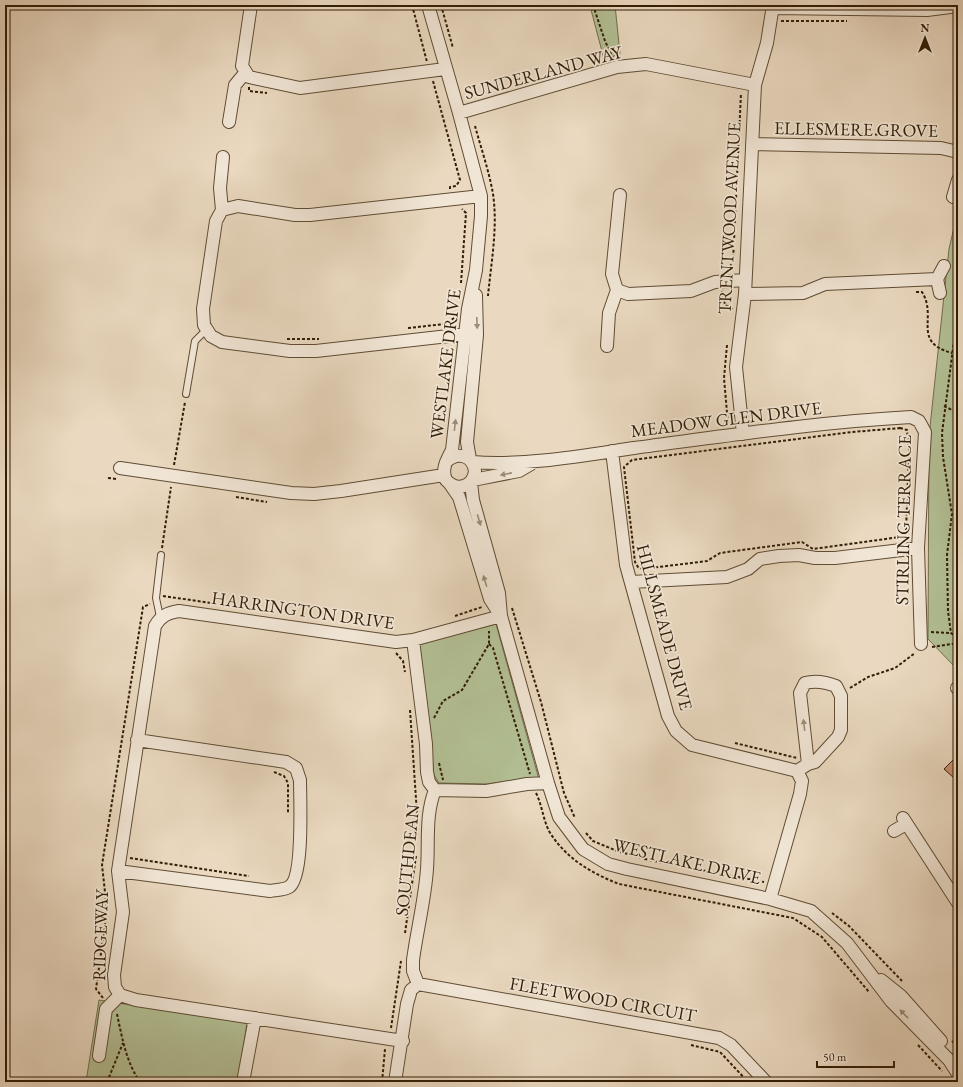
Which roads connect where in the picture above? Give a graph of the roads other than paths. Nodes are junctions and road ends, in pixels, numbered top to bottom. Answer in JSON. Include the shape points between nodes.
{"nodes":[{"id":1,"x":251,"y":5,"type":"edge"},
{"id":2,"x":428,"y":5,"type":"edge"},
{"id":3,"x":773,"y":6,"type":"edge"},
{"id":4,"x":958,"y":6,"type":"edge"},
{"id":5,"x":445,"y":69,"type":"junction"},
{"id":6,"x":245,"y":73,"type":"junction"},
{"id":7,"x":755,"y":85,"type":"junction"},
{"id":8,"x":465,"y":112,"type":"junction"},
{"id":9,"x":229,"y":122,"type":"dead end"},
{"id":10,"x":752,"y":144,"type":"junction"},
{"id":11,"x":958,"y":152,"type":"edge"},
{"id":12,"x":223,"y":157,"type":"dead end"},
{"id":13,"x":958,"y":180,"type":"edge"},
{"id":14,"x":620,"y":195,"type":"dead end"},
{"id":15,"x":481,"y":196,"type":"junction"},
{"id":16,"x":954,"y":197,"type":"dead end"},
{"id":17,"x":222,"y":210,"type":"junction"},
{"id":18,"x":944,"y":266,"type":"dead end"},
{"id":19,"x":476,"y":270,"type":"junction"},
{"id":20,"x":938,"y":279,"type":"junction"},
{"id":21,"x":745,"y":280,"type":"junction"},
{"id":22,"x":617,"y":290,"type":"junction"},
{"id":23,"x":940,"y":293,"type":"dead end"},
{"id":24,"x":745,"y":294,"type":"junction"},
{"id":25,"x":207,"y":329,"type":"junction"},
{"id":26,"x":466,"y":334,"type":"junction"},
{"id":27,"x":606,"y":346,"type":"dead end"},
{"id":28,"x":186,"y":394,"type":"road end"},
{"id":29,"x":919,"y":421,"type":"joint"},
{"id":30,"x":743,"y":434,"type":"junction"},
{"id":31,"x":612,"y":451,"type":"junction"},
{"id":32,"x":471,"y":460,"type":"junction"},
{"id":33,"x":536,"y":461,"type":"junction"},
{"id":34,"x":446,"y":462,"type":"junction"},
{"id":35,"x":120,"y":468,"type":"dead end"},
{"id":36,"x":447,"y":480,"type":"junction"},
{"id":37,"x":472,"y":481,"type":"junction"},
{"id":38,"x":918,"y":548,"type":"junction"},
{"id":39,"x":161,"y":555,"type":"road end"},
{"id":40,"x":636,"y":582,"type":"junction"},
{"id":41,"x":164,"y":615,"type":"junction"},
{"id":42,"x":501,"y":616,"type":"junction"},
{"id":43,"x":413,"y":640,"type":"junction"},
{"id":44,"x":923,"y":647,"type":"road end"},
{"id":45,"x":136,"y":740,"type":"junction"},
{"id":46,"x":804,"y":767,"type":"junction"},
{"id":47,"x":548,"y":783,"type":"junction"},
{"id":48,"x":439,"y":787,"type":"junction"},
{"id":49,"x":894,"y":831,"type":"dead end"},
{"id":50,"x":118,"y":871,"type":"junction"},
{"id":51,"x":770,"y":899,"type":"junction"},
{"id":52,"x":958,"y":903,"type":"edge"},
{"id":53,"x":865,"y":967,"type":"junction"},
{"id":54,"x":418,"y":984,"type":"junction"},
{"id":55,"x":117,"y":999,"type":"junction"},
{"id":56,"x":255,"y":1018,"type":"junction"},
{"id":57,"x":402,"y":1041,"type":"junction"},
{"id":58,"x":99,"y":1056,"type":"dead end"},
{"id":59,"x":958,"y":1059,"type":"edge"},
{"id":60,"x":958,"y":1074,"type":"edge"},
{"id":61,"x":243,"y":1082,"type":"edge"},
{"id":62,"x":395,"y":1082,"type":"edge"},
{"id":63,"x":766,"y":1082,"type":"edge"}],
"edges":[{"from":1,"to":6,"type":"street","via":[[242,66]]},
{"from":2,"to":5,"type":"street","name":"WESTLAKE DRIVE"},
{"from":3,"to":4,"type":"street","via":[[927,10]]},
{"from":3,"to":7,"type":"street","name":"TRENTWOOD AVENUE","via":[[767,43]]},
{"from":5,"to":6,"type":"street","via":[[300,88],[259,80]]},
{"from":5,"to":8,"type":"street","name":"WESTLAKE DRIVE"},
{"from":6,"to":9,"type":"street","via":[[235,85]]},
{"from":7,"to":8,"type":"street","name":"SUNDERLAND WAY","via":[[646,64],[617,67]]},
{"from":7,"to":10,"type":"street","name":"TRENTWOOD AVENUE"},
{"from":8,"to":15,"type":"street","name":"WESTLAKE DRIVE"},
{"from":10,"to":11,"type":"street","name":"ELLESMERE GROVE","via":[[941,148]]},
{"from":10,"to":21,"type":"street","name":"TRENTWOOD AVENUE"},
{"from":12,"to":17,"type":"street","via":[[220,188]]},
{"from":13,"to":16,"type":"street"},
{"from":14,"to":22,"type":"street","via":[[612,274]]},
{"from":15,"to":17,"type":"street","via":[[310,215],[238,206]]},
{"from":15,"to":19,"type":"street","name":"WESTLAKE DRIVE"},
{"from":17,"to":25,"type":"street","via":[[216,221],[203,309]]},
{"from":18,"to":20,"type":"street"},
{"from":19,"to":26,"type":"street","name":"WESTLAKE DRIVE"},
{"from":19,"to":32,"type":"street","name":"WESTLAKE DRIVE","one_way":true,"via":[[477,335],[466,442]]},
{"from":20,"to":23,"type":"street"},
{"from":20,"to":24,"type":"street","via":[[825,284],[804,293]]},
{"from":21,"to":22,"type":"street","via":[[721,282],[691,291],[628,294]]},
{"from":21,"to":24,"type":"street","name":"TRENTWOOD AVENUE"},
{"from":22,"to":27,"type":"street","via":[[610,313]]},
{"from":24,"to":30,"type":"street","name":"TRENTWOOD AVENUE","via":[[736,367]]},
{"from":25,"to":26,"type":"street","via":[[211,336],[222,342],[290,351],[316,351]]},
{"from":25,"to":28,"type":"lane","via":[[195,341]]},
{"from":34,"to":26,"type":"street","name":"WESTLAKE DRIVE","one_way":true,"via":[[452,450]]},
{"from":29,"to":30,"type":"street","name":"MEADOW GLEN DRIVE","via":[[911,416],[896,417]]},
{"from":29,"to":38,"type":"street","name":"STIRLING TERRACE","via":[[925,432]]},
{"from":30,"to":31,"type":"street","name":"MEADOW GLEN DRIVE"},
{"from":31,"to":33,"type":"street","name":"MEADOW GLEN DRIVE"},
{"from":31,"to":40,"type":"street","name":"HILLSMEADE DRIVE","via":[[626,565]]},
{"from":32,"to":33,"type":"street","name":"MEADOW GLEN DRIVE","via":[[500,464]]},
{"from":32,"to":34,"type":"street","via":[[460,455]]},
{"from":32,"to":37,"type":"street","via":[[475,471]]},
{"from":33,"to":37,"type":"street","name":"MEADOW GLEN DRIVE","one_way":true,"via":[[519,471]]},
{"from":34,"to":36,"type":"street"},
{"from":35,"to":36,"type":"street","via":[[291,493],[314,494]]},
{"from":36,"to":37,"type":"street","via":[[459,487]]},
{"from":42,"to":36,"type":"street","name":"WESTLAKE DRIVE","one_way":true,"via":[[490,599],[459,497]]},
{"from":37,"to":42,"type":"street","name":"WESTLAKE DRIVE","one_way":true,"via":[[473,500],[499,593]]},
{"from":38,"to":40,"type":"street","via":[[835,558],[779,556],[760,559],[748,569],[727,577]]},
{"from":38,"to":44,"type":"street","name":"STIRLING TERRACE","via":[[920,631]]},
{"from":39,"to":41,"type":"lane","name":"RIDGEWAY","via":[[157,595]]},
{"from":40,"to":46,"type":"street","name":"HILLSMEADE DRIVE","via":[[668,716],[676,731],[692,745]]},
{"from":41,"to":43,"type":"street","name":"HARRINGTON DRIVE","via":[[179,611],[393,642]]},
{"from":41,"to":45,"type":"street","name":"RIDGEWAY","via":[[155,626]]},
{"from":42,"to":43,"type":"street","name":"HARRINGTON DRIVE"},
{"from":42,"to":47,"type":"street","name":"WESTLAKE DRIVE"},
{"from":43,"to":48,"type":"street","name":"SOUTHDEAN","via":[[428,777],[429,782]]},
{"from":45,"to":50,"type":"street","name":"RIDGEWAY"},
{"from":45,"to":50,"type":"street","via":[[286,762],[296,768],[300,780],[299,865],[288,888],[270,891]]},
{"from":46,"to":46,"type":"street","one_way":true,"via":[[800,694],[805,683],[828,683],[836,686],[841,696],[841,730],[838,737],[815,762]]},
{"from":46,"to":51,"type":"street","via":[[800,794]]},
{"from":47,"to":48,"type":"street","via":[[486,791]]},
{"from":47,"to":51,"type":"street","name":"WESTLAKE DRIVE","via":[[559,817],[582,849],[608,864]]},
{"from":48,"to":54,"type":"street","name":"SOUTHDEAN","via":[[430,807],[427,870],[413,960],[413,971]]},
{"from":49,"to":52,"type":"street","via":[[904,821]]},
{"from":50,"to":55,"type":"street","name":"RIDGEWAY","via":[[123,912],[114,975]]},
{"from":51,"to":53,"type":"street","name":"WESTLAKE DRIVE","via":[[811,911],[847,943]]},
{"from":53,"to":59,"type":"street","name":"WESTLAKE DRIVE","via":[[901,996]]},
{"from":60,"to":53,"type":"street","name":"WESTLAKE DRIVE","one_way":true,"via":[[949,1060],[891,1000]]},
{"from":54,"to":57,"type":"street","via":[[411,990],[407,1004]]},
{"from":54,"to":63,"type":"street","name":"FLEETWOOD CIRCUIT","via":[[719,1038],[731,1045]]},
{"from":55,"to":56,"type":"street","name":"RIDGEWAY"},
{"from":55,"to":58,"type":"street","via":[[106,1009]]},
{"from":56,"to":57,"type":"street","name":"RIDGEWAY","via":[[387,1044]]},
{"from":56,"to":61,"type":"street"},
{"from":57,"to":62,"type":"street"}]}
